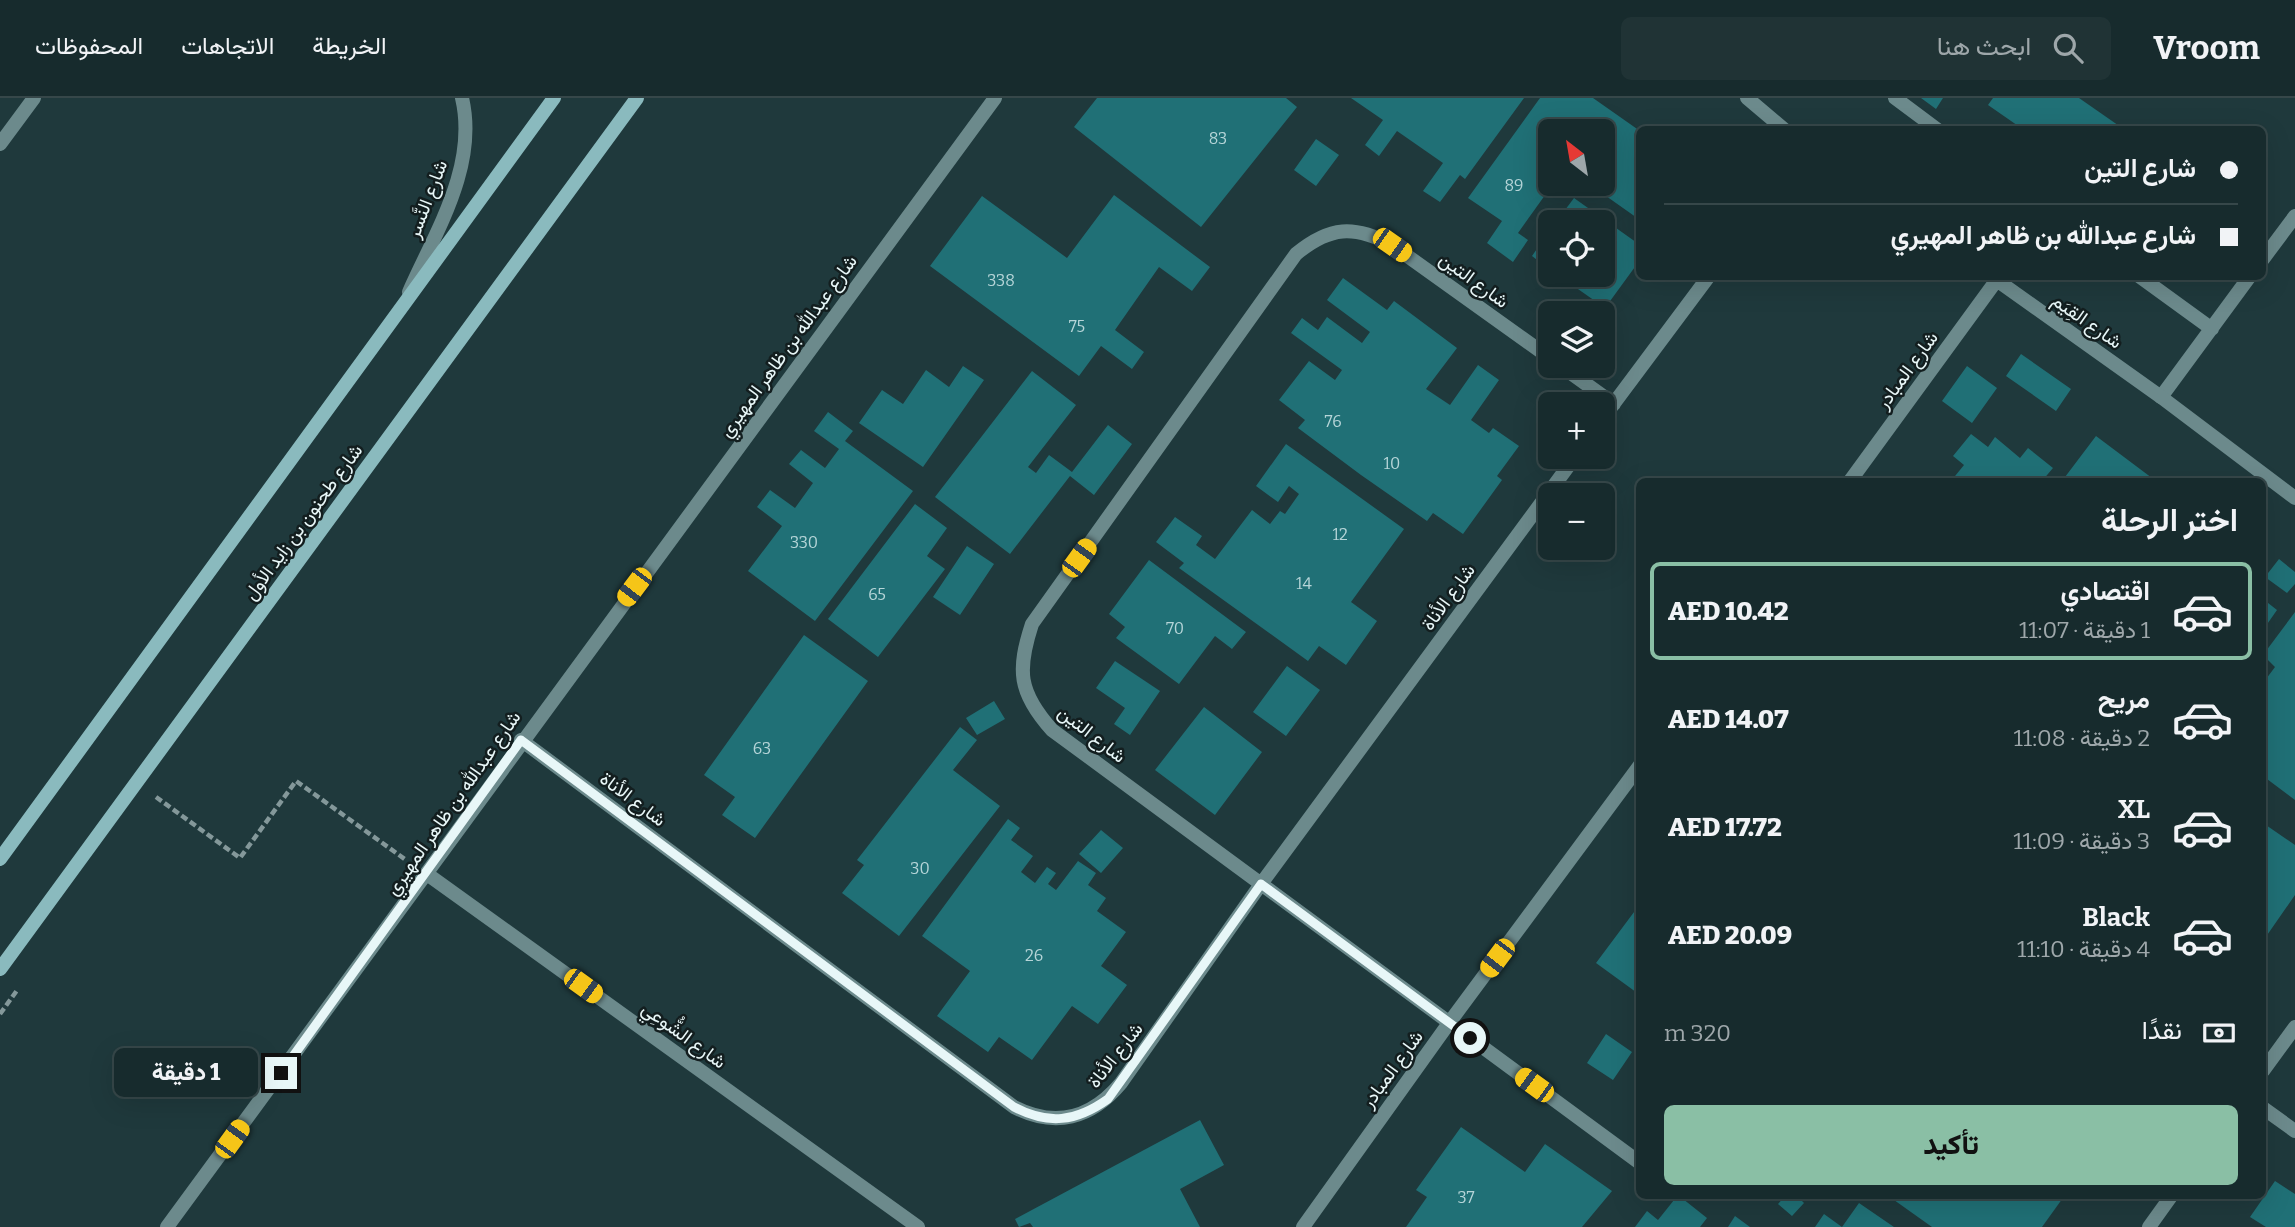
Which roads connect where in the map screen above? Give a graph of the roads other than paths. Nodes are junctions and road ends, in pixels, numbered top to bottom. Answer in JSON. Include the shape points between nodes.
{"nodes":[{"id":1,"x":34,"y":98,"type":"edge"},
{"id":2,"x":462,"y":98,"type":"edge"},
{"id":3,"x":554,"y":98,"type":"edge"},
{"id":4,"x":636,"y":98,"type":"edge"},
{"id":5,"x":995,"y":98,"type":"edge"},
{"id":6,"x":1747,"y":98,"type":"edge"},
{"id":7,"x":1895,"y":98,"type":"edge"},
{"id":8,"x":1780,"y":126,"type":"edge"},
{"id":9,"x":1933,"y":126,"type":"edge"},
{"id":10,"x":0,"y":144,"type":"edge"},
{"id":11,"x":2295,"y":216,"type":"edge"},
{"id":12,"x":2266,"y":256,"type":"edge"},
{"id":13,"x":1706,"y":280,"type":"edge"},
{"id":14,"x":1993,"y":280,"type":"edge"},
{"id":15,"x":1995,"y":280,"type":"edge"},
{"id":16,"x":2145,"y":280,"type":"edge"},
{"id":17,"x":2247,"y":280,"type":"edge"},
{"id":18,"x":402,"y":309,"type":"junction"},
{"id":19,"x":2211,"y":329,"type":"junction"},
{"id":20,"x":1538,"y":349,"type":"edge"},
{"id":21,"x":1578,"y":378,"type":"edge"},
{"id":22,"x":1597,"y":392,"type":"edge"},
{"id":23,"x":2161,"y":397,"type":"junction"},
{"id":24,"x":1615,"y":403,"type":"edge"},
{"id":25,"x":1566,"y":469,"type":"edge"},
{"id":26,"x":1852,"y":478,"type":"edge"},
{"id":27,"x":2295,"y":498,"type":"edge"},
{"id":28,"x":521,"y":740,"type":"junction"},
{"id":29,"x":1636,"y":770,"type":"edge"},
{"id":30,"x":0,"y":859,"type":"edge"},
{"id":31,"x":427,"y":874,"type":"junction"},
{"id":32,"x":1261,"y":884,"type":"junction"},
{"id":33,"x":0,"y":969,"type":"edge"},
{"id":34,"x":1449,"y":1023,"type":"junction"},
{"id":35,"x":2295,"y":1027,"type":"edge"},
{"id":36,"x":2266,"y":1067,"type":"edge"},
{"id":37,"x":2266,"y":1110,"type":"edge"},
{"id":38,"x":2295,"y":1131,"type":"edge"},
{"id":39,"x":1636,"y":1160,"type":"edge"},
{"id":40,"x":2169,"y":1199,"type":"edge"},
{"id":41,"x":167,"y":1227,"type":"edge"},
{"id":42,"x":918,"y":1227,"type":"edge"},
{"id":43,"x":1303,"y":1227,"type":"edge"},
{"id":44,"x":2149,"y":1227,"type":"edge"}],
"edges":[{"from":1,"to":10,"type":"street"},
{"from":2,"to":18,"type":"street","name":"شارع النَّسر","via":[[465,151],[456,186]]},
{"from":3,"to":18,"type":"street"},
{"from":4,"to":33,"type":"street","name":"شارع طحنون بن زايد الأول"},
{"from":5,"to":28,"type":"street","name":"شارع عبدالله بن ظاهر المهيري"},
{"from":6,"to":8,"type":"street"},
{"from":7,"to":9,"type":"street"},
{"from":11,"to":12,"type":"street"},
{"from":13,"to":24,"type":"street"},
{"from":14,"to":26,"type":"street","name":"شارع المبادر"},
{"from":15,"to":23,"type":"street","name":"شارع القِيَم"},
{"from":16,"to":19,"type":"street"},
{"from":17,"to":19,"type":"street"},
{"from":18,"to":30,"type":"street"},
{"from":19,"to":23,"type":"street"},
{"from":20,"to":32,"type":"street","name":"شارع التين","via":[[1368,232],[1346,230],[1310,243],[1296,254],[1032,624],[1021,657],[1023,680],[1028,699],[1052,730]]},
{"from":21,"to":22,"type":"street"},
{"from":23,"to":27,"type":"street","name":"شارع القِيَم"},
{"from":25,"to":32,"type":"street","name":"شارع الأناة"},
{"from":28,"to":31,"type":"street","name":"شارع عبدالله بن ظاهر المهيري"},
{"from":28,"to":32,"type":"street","name":"شارع الأناة","via":[[1014,1107],[1052,1120],[1091,1111],[1108,1099]]},
{"from":29,"to":34,"type":"street","name":"شارع المبادر"},
{"from":31,"to":41,"type":"street","name":"شارع عبدالله بن ظاهر المهيري"},
{"from":31,"to":42,"type":"street","name":"شارع الشُّوعِي"},
{"from":32,"to":34,"type":"street","name":"شارع التين"},
{"from":34,"to":39,"type":"street","name":"شارع التين"},
{"from":34,"to":43,"type":"street","name":"شارع المبادر"},
{"from":35,"to":36,"type":"street"},
{"from":37,"to":38,"type":"street"},
{"from":40,"to":44,"type":"street"}]}
